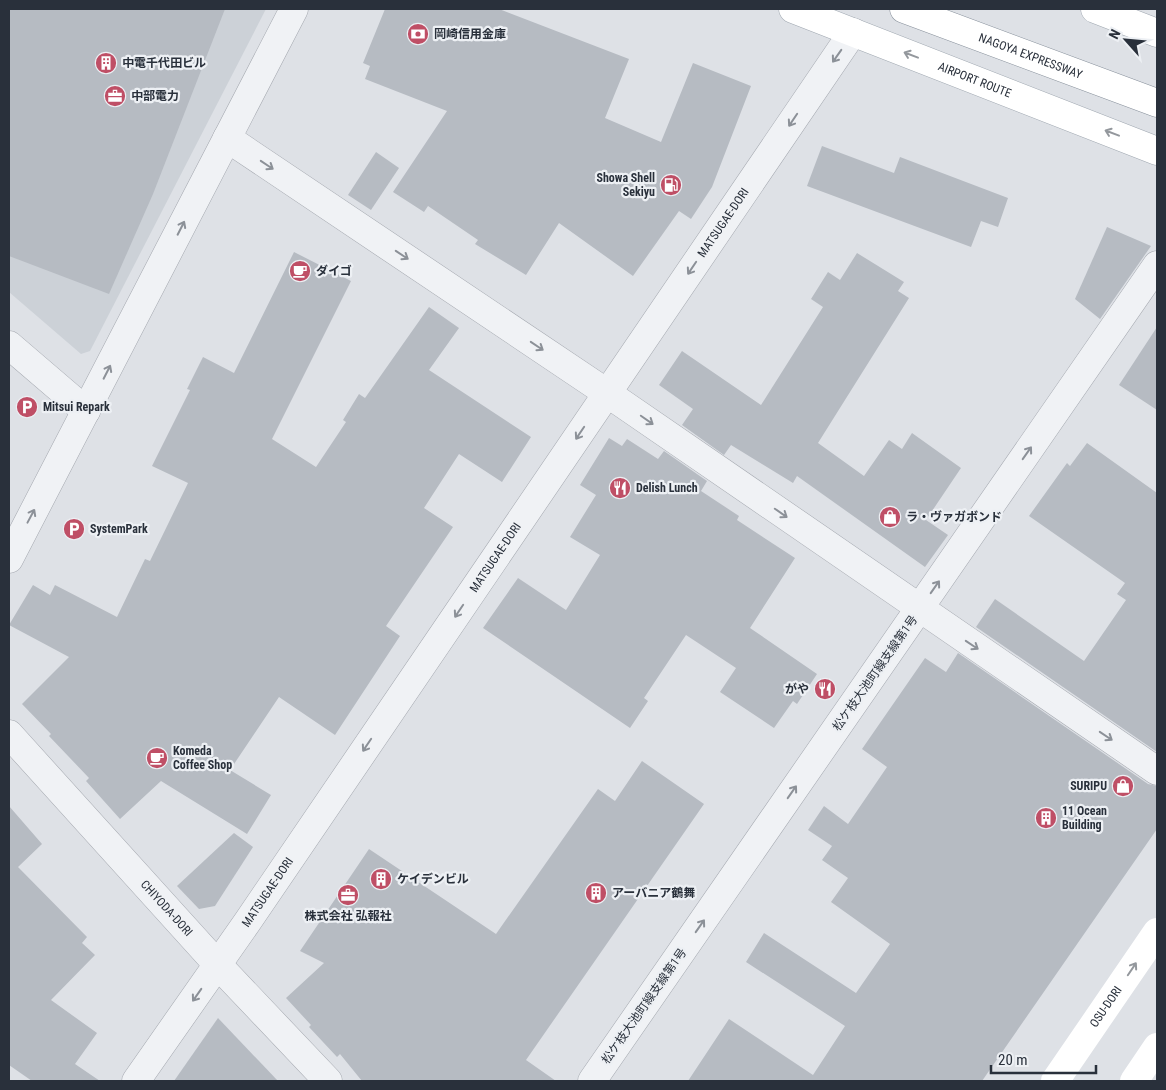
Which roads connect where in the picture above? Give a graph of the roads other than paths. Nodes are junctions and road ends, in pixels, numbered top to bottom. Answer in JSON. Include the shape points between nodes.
{"nodes":[{"id":1,"x":294,"y":9,"type":"edge"},
{"id":2,"x":793,"y":9,"type":"edge"},
{"id":3,"x":904,"y":9,"type":"edge"},
{"id":4,"x":1095,"y":9,"type":"edge"},
{"id":5,"x":853,"y":32,"type":"junction"},
{"id":6,"x":1157,"y":33,"type":"edge"},
{"id":7,"x":1157,"y":103,"type":"edge"},
{"id":8,"x":227,"y":138,"type":"junction"},
{"id":9,"x":1157,"y":151,"type":"edge"},
{"id":10,"x":1157,"y":265,"type":"edge"},
{"id":11,"x":9,"y":345,"type":"edge"},
{"id":12,"x":607,"y":392,"type":"junction"},
{"id":13,"x":86,"y":412,"type":"junction"},
{"id":14,"x":9,"y":559,"type":"edge"},
{"id":15,"x":920,"y":609,"type":"junction"},
{"id":16,"x":9,"y":734,"type":"edge"},
{"id":17,"x":1157,"y":771,"type":"edge"},
{"id":18,"x":1157,"y":932,"type":"edge"},
{"id":19,"x":218,"y":965,"type":"junction"},
{"id":20,"x":1157,"y":1047,"type":"edge"},
{"id":21,"x":136,"y":1081,"type":"edge"},
{"id":22,"x":328,"y":1081,"type":"edge"},
{"id":23,"x":592,"y":1081,"type":"edge"},
{"id":24,"x":1055,"y":1081,"type":"edge"},
{"id":25,"x":1134,"y":1081,"type":"edge"}],
"edges":[{"from":1,"to":8,"type":"street"},
{"from":2,"to":5,"type":"main road","name":"AIRPORT ROUTE"},
{"from":3,"to":7,"type":"main road","name":"NAGOYA EXPRESSWAY"},
{"from":4,"to":6,"type":"main road"},
{"from":9,"to":5,"type":"main road","name":"AIRPORT ROUTE","one_way":true},
{"from":5,"to":12,"type":"street","name":"MATSUGAE-DORI","one_way":true},
{"from":8,"to":12,"type":"street","one_way":true},
{"from":13,"to":8,"type":"street","one_way":true},
{"from":15,"to":10,"type":"street","name":"松ケ枝大池町線支線第1号","one_way":true},
{"from":11,"to":13,"type":"street"},
{"from":12,"to":15,"type":"street","one_way":true},
{"from":12,"to":19,"type":"street","name":"MATSUGAE-DORI","one_way":true},
{"from":14,"to":13,"type":"street","one_way":true},
{"from":15,"to":17,"type":"street","one_way":true},
{"from":23,"to":15,"type":"street","name":"松ケ枝大池町線支線第1号","one_way":true},
{"from":16,"to":19,"type":"street","name":"CHIYODA-DORI"},
{"from":24,"to":18,"type":"main road","name":"OSU-DORI","one_way":true},
{"from":19,"to":21,"type":"street","name":"MATSUGAE-DORI","one_way":true},
{"from":19,"to":22,"type":"street","name":"CHIYODA-DORI"},
{"from":20,"to":25,"type":"main road"}]}
